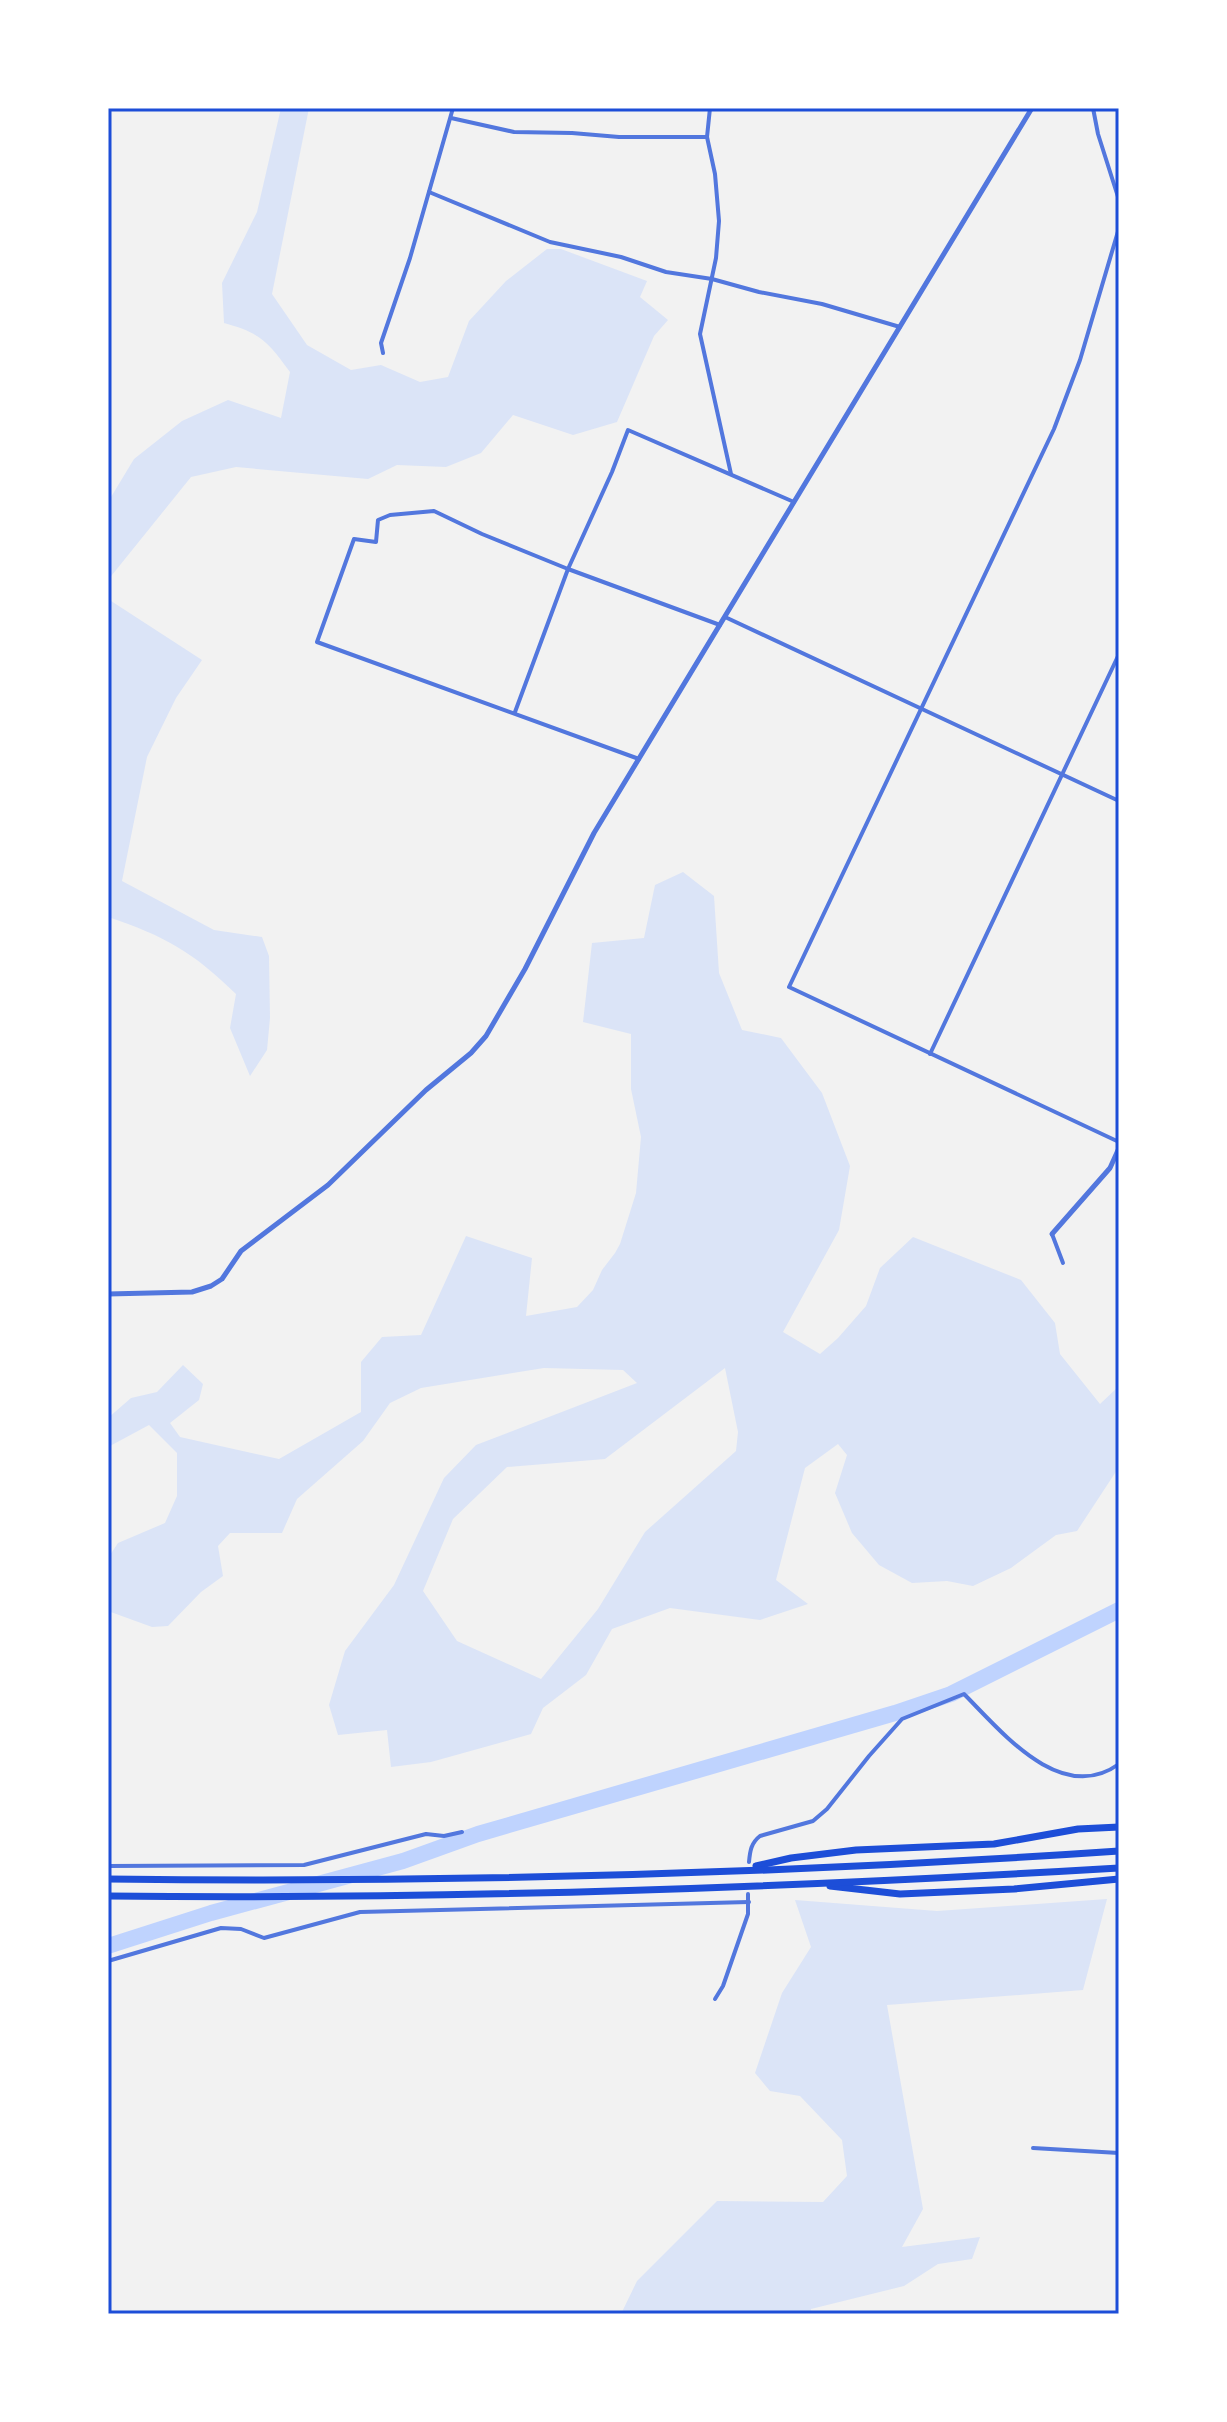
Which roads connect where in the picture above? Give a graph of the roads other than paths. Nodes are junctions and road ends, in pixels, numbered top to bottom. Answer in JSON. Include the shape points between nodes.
{"nodes":[{"id":1,"x":453,"y":108,"type":"edge"},
{"id":2,"x":710,"y":108,"type":"edge"},
{"id":3,"x":1032,"y":108,"type":"edge"},
{"id":4,"x":1093,"y":108,"type":"edge"},
{"id":5,"x":451,"y":118,"type":"junction"},
{"id":6,"x":707,"y":137,"type":"junction"},
{"id":7,"x":429,"y":192,"type":"junction"},
{"id":8,"x":1119,"y":200,"type":"edge"},
{"id":9,"x":1119,"y":228,"type":"edge"},
{"id":10,"x":712,"y":279,"type":"junction"},
{"id":11,"x":900,"y":327,"type":"junction"},
{"id":12,"x":383,"y":353,"type":"dead end"},
{"id":13,"x":731,"y":474,"type":"junction"},
{"id":14,"x":794,"y":503,"type":"junction"},
{"id":15,"x":568,"y":569,"type":"junction"},
{"id":16,"x":725,"y":617,"type":"junction"},
{"id":17,"x":720,"y":625,"type":"junction"},
{"id":18,"x":1119,"y":654,"type":"edge"},
{"id":19,"x":922,"y":708,"type":"junction"},
{"id":20,"x":515,"y":712,"type":"junction"},
{"id":21,"x":639,"y":759,"type":"junction"},
{"id":22,"x":1062,"y":775,"type":"junction"},
{"id":23,"x":1119,"y":801,"type":"edge"},
{"id":24,"x":930,"y":1054,"type":"junction"},
{"id":25,"x":1119,"y":1145,"type":"edge"},
{"id":26,"x":1052,"y":1234,"type":"joint"},
{"id":27,"x":1063,"y":1263,"type":"dead end"},
{"id":28,"x":108,"y":1294,"type":"edge"},
{"id":29,"x":1119,"y":1764,"type":"edge"},
{"id":30,"x":1119,"y":1827,"type":"edge"},
{"id":31,"x":462,"y":1832,"type":"dead end"},
{"id":32,"x":1119,"y":1851,"type":"edge"},
{"id":33,"x":749,"y":1862,"type":"dead end"},
{"id":34,"x":108,"y":1866,"type":"edge"},
{"id":35,"x":1119,"y":1868,"type":"edge"},
{"id":36,"x":740,"y":1870,"type":"junction"},
{"id":37,"x":108,"y":1879,"type":"edge"},
{"id":38,"x":1119,"y":1879,"type":"edge"},
{"id":39,"x":807,"y":1884,"type":"junction"},
{"id":40,"x":748,"y":1894,"type":"dead end"},
{"id":41,"x":108,"y":1896,"type":"edge"},
{"id":42,"x":749,"y":1902,"type":"junction"},
{"id":43,"x":108,"y":1961,"type":"edge"},
{"id":44,"x":715,"y":1999,"type":"dead end"},
{"id":45,"x":1033,"y":2148,"type":"dead end"},
{"id":46,"x":1119,"y":2153,"type":"edge"}],
"edges":[{"from":1,"to":5,"type":"street"},
{"from":2,"to":6,"type":"street"},
{"from":3,"to":11,"type":"street"},
{"from":4,"to":8,"type":"street"},
{"from":5,"to":6,"type":"street","via":[[514,132]]},
{"from":5,"to":7,"type":"street"},
{"from":6,"to":10,"type":"street","via":[[719,221]]},
{"from":7,"to":10,"type":"street","via":[[550,242]]},
{"from":7,"to":12,"type":"street","via":[[381,343]]},
{"from":9,"to":19,"type":"street","via":[[1054,429]]},
{"from":10,"to":11,"type":"street"},
{"from":10,"to":13,"type":"street","via":[[700,334]]},
{"from":11,"to":14,"type":"street"},
{"from":13,"to":14,"type":"street"},
{"from":13,"to":15,"type":"street","via":[[628,430]]},
{"from":14,"to":16,"type":"street"},
{"from":15,"to":17,"type":"street"},
{"from":15,"to":20,"type":"street"},
{"from":15,"to":20,"type":"street","via":[[434,511],[390,515],[378,520],[376,542],[354,539],[317,642]]},
{"from":16,"to":17,"type":"street"},
{"from":16,"to":19,"type":"street"},
{"from":17,"to":21,"type":"street"},
{"from":18,"to":22,"type":"street"},
{"from":19,"to":22,"type":"street"},
{"from":19,"to":24,"type":"street","via":[[789,987]]},
{"from":20,"to":21,"type":"street"},
{"from":21,"to":28,"type":"street","via":[[594,833],[494,1026],[471,1053],[328,1185],[241,1251],[222,1279],[192,1292]]},
{"from":22,"to":23,"type":"street"},
{"from":22,"to":24,"type":"street"},
{"from":24,"to":25,"type":"street"},
{"from":25,"to":26,"type":"street","via":[[1110,1168]]},
{"from":26,"to":27,"type":"street"},
{"from":29,"to":33,"type":"street","via":[[1085,1775],[1049,1769],[964,1694],[902,1719],[827,1809],[813,1821],[754,1840]]},
{"from":30,"to":36,"type":"highway","via":[[994,1844],[856,1850]]},
{"from":31,"to":34,"type":"street","via":[[410,1837],[304,1865]]},
{"from":32,"to":36,"type":"highway"},
{"from":35,"to":39,"type":"highway"},
{"from":36,"to":37,"type":"highway"},
{"from":38,"to":39,"type":"highway","via":[[900,1894]]},
{"from":39,"to":41,"type":"highway","via":[[473,1894]]},
{"from":40,"to":42,"type":"street"},
{"from":42,"to":43,"type":"street","via":[[368,1911],[264,1938],[221,1928]]},
{"from":42,"to":44,"type":"street"},
{"from":45,"to":46,"type":"street"}]}
